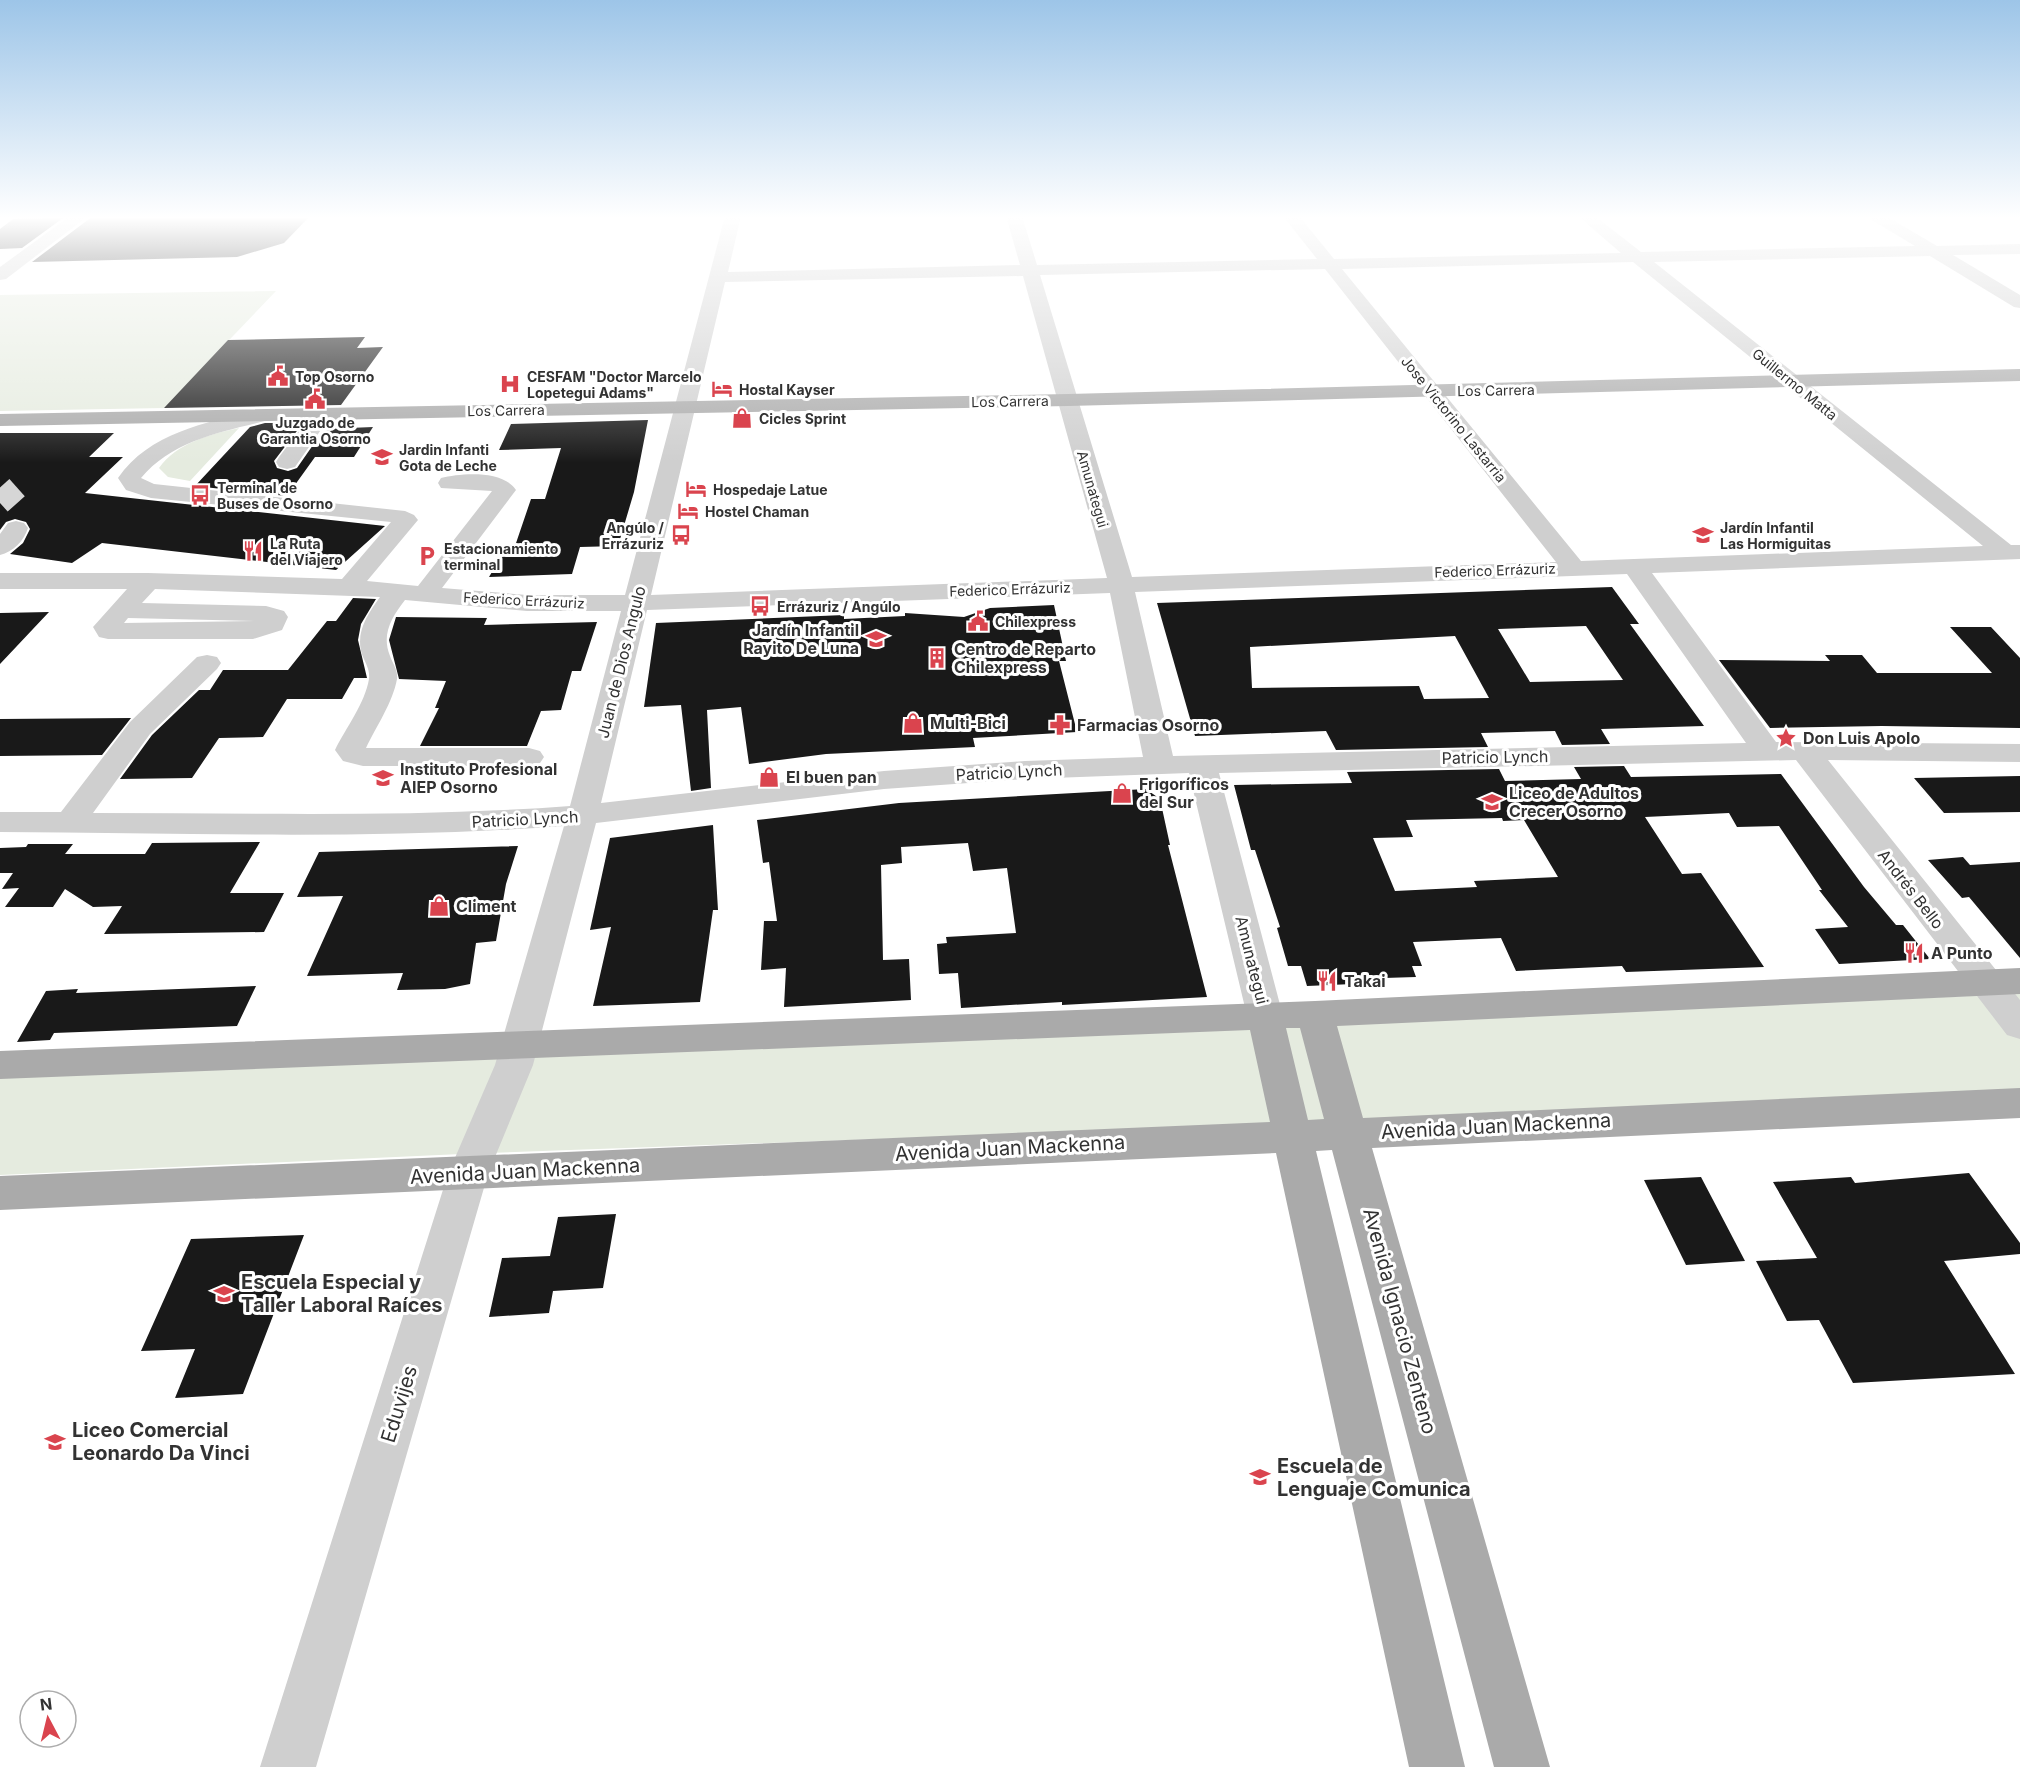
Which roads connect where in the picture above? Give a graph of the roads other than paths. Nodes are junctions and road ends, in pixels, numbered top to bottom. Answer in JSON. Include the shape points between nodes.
{"nodes":[{"id":1,"x":712,"y":298,"type":"edge"},
{"id":2,"x":1038,"y":298,"type":"edge"},
{"id":3,"x":1357,"y":298,"type":"edge"},
{"id":4,"x":1689,"y":298,"type":"edge"},
{"id":5,"x":2020,"y":375,"type":"edge"},
{"id":6,"x":1793,"y":382,"type":"junction"},
{"id":7,"x":1432,"y":391,"type":"junction"},
{"id":8,"x":1068,"y":400,"type":"junction"},
{"id":9,"x":685,"y":407,"type":"junction"},
{"id":10,"x":322,"y":414,"type":"junction"},
{"id":11,"x":267,"y":415,"type":"junction"},
{"id":12,"x":0,"y":420,"type":"edge"},
{"id":13,"x":287,"y":462,"type":"dead end"},
{"id":14,"x":449,"y":483,"type":"dead end"},
{"id":15,"x":16,"y":528,"type":"dead end"},
{"id":16,"x":0,"y":549,"type":"edge"},
{"id":17,"x":2013,"y":552,"type":"edge"},
{"id":18,"x":1572,"y":567,"type":"junction"},
{"id":19,"x":1635,"y":567,"type":"junction"},
{"id":20,"x":0,"y":581,"type":"edge"},
{"id":21,"x":148,"y":581,"type":"junction"},
{"id":22,"x":1121,"y":584,"type":"junction"},
{"id":23,"x":349,"y":587,"type":"junction"},
{"id":24,"x":411,"y":592,"type":"junction"},
{"id":25,"x":636,"y":603,"type":"junction"},
{"id":26,"x":121,"y":610,"type":"junction"},
{"id":27,"x":207,"y":663,"type":"dead end"},
{"id":28,"x":1767,"y":750,"type":"junction"},
{"id":29,"x":1804,"y":750,"type":"junction"},
{"id":30,"x":2020,"y":753,"type":"edge"},
{"id":31,"x":530,"y":757,"type":"dead end"},
{"id":32,"x":1160,"y":765,"type":"junction"},
{"id":33,"x":1202,"y":765,"type":"junction"},
{"id":34,"x":583,"y":815,"type":"junction"},
{"id":35,"x":0,"y":822,"type":"edge"},
{"id":36,"x":70,"y":822,"type":"junction"},
{"id":37,"x":2020,"y":981,"type":"edge"},
{"id":38,"x":1984,"y":982,"type":"junction"},
{"id":39,"x":1316,"y":1014,"type":"junction"},
{"id":40,"x":1265,"y":1016,"type":"junction"},
{"id":41,"x":2020,"y":1026,"type":"edge"},
{"id":42,"x":520,"y":1045,"type":"junction"},
{"id":43,"x":0,"y":1065,"type":"edge"},
{"id":44,"x":2020,"y":1103,"type":"edge"},
{"id":45,"x":1349,"y":1133,"type":"junction"},
{"id":46,"x":1293,"y":1135,"type":"junction"},
{"id":47,"x":468,"y":1174,"type":"junction"},
{"id":48,"x":0,"y":1193,"type":"edge"},
{"id":49,"x":288,"y":1767,"type":"edge"},
{"id":50,"x":1437,"y":1767,"type":"edge"},
{"id":51,"x":1522,"y":1767,"type":"edge"}],
"edges":[{"from":1,"to":9,"type":"street","name":"Juan de Dios Angulo"},
{"from":2,"to":8,"type":"street","name":"Amunategui"},
{"from":3,"to":7,"type":"street","name":"Jose Victorino Lastarria"},
{"from":4,"to":6,"type":"street","name":"Guillermo Matta"},
{"from":5,"to":6,"type":"main road","name":"Los Carrera"},
{"from":6,"to":7,"type":"main road","name":"Los Carrera"},
{"from":6,"to":17,"type":"street","name":"Guillermo Matta"},
{"from":7,"to":8,"type":"main road","name":"Los Carrera"},
{"from":7,"to":18,"type":"street","name":"Jose Victorino Lastarria"},
{"from":8,"to":9,"type":"main road","name":"Los Carrera"},
{"from":8,"to":22,"type":"street","name":"Amunategui"},
{"from":9,"to":10,"type":"main road","name":"Los Carrera"},
{"from":9,"to":25,"type":"street","name":"Juan de Dios Angulo"},
{"from":10,"to":11,"type":"main road","name":"Los Carrera"},
{"from":10,"to":13,"type":"street"},
{"from":11,"to":12,"type":"main road","name":"Los Carrera"},
{"from":11,"to":23,"type":"street","via":[[181,438],[137,465],[129,478],[134,485],[151,491],[406,520]]},
{"from":14,"to":24,"type":"street","via":[[492,485],[505,490]]},
{"from":15,"to":16,"type":"street"},
{"from":17,"to":19,"type":"street","name":"Federico Errázuriz"},
{"from":18,"to":19,"type":"street","name":"Federico Errázuriz"},
{"from":18,"to":22,"type":"street","name":"Federico Errázuriz"},
{"from":19,"to":28,"type":"street"},
{"from":20,"to":21,"type":"street","name":"Federico Errázuriz"},
{"from":21,"to":23,"type":"street","name":"Federico Errázuriz"},
{"from":21,"to":26,"type":"street"},
{"from":22,"to":25,"type":"street","name":"Federico Errázuriz"},
{"from":22,"to":32,"type":"street","name":"Amunategui"},
{"from":23,"to":24,"type":"street","name":"Federico Errázuriz"},
{"from":24,"to":25,"type":"street","name":"Federico Errázuriz","via":[[527,603]]},
{"from":24,"to":31,"type":"street","via":[[375,622],[372,638],[375,654],[383,666],[383,680],[350,750],[353,755]]},
{"from":25,"to":34,"type":"street","name":"Juan de Dios Angulo"},
{"from":26,"to":26,"type":"street","via":[[106,627],[108,630],[253,631],[273,624],[275,617]]},
{"from":27,"to":36,"type":"street","via":[[140,728]]},
{"from":28,"to":29,"type":"street","name":"Patricio Lynch"},
{"from":28,"to":33,"type":"street","name":"Patricio Lynch"},
{"from":29,"to":30,"type":"street","name":"Patricio Lynch"},
{"from":29,"to":38,"type":"street","name":"Andrés Bello"},
{"from":32,"to":33,"type":"street","name":"Patricio Lynch"},
{"from":32,"to":34,"type":"street","name":"Patricio Lynch","via":[[884,780]]},
{"from":33,"to":40,"type":"street","name":"Amunategui"},
{"from":34,"to":36,"type":"street","name":"Patricio Lynch","via":[[413,824]]},
{"from":34,"to":42,"type":"street","name":"Juan de Dios Angulo"},
{"from":35,"to":36,"type":"street","name":"Patricio Lynch"},
{"from":37,"to":38,"type":"main road"},
{"from":38,"to":39,"type":"main road"},
{"from":38,"to":41,"type":"street","name":"Andrés Bello"},
{"from":39,"to":40,"type":"main road"},
{"from":39,"to":45,"type":"main road","name":"Avenida Ignacio Zenteno"},
{"from":40,"to":42,"type":"main road"},
{"from":40,"to":46,"type":"main road"},
{"from":42,"to":43,"type":"main road"},
{"from":42,"to":47,"type":"street","name":"Eduvijes"},
{"from":44,"to":45,"type":"main road","name":"Avenida Juan Mackenna"},
{"from":45,"to":46,"type":"main road","name":"Avenida Juan Mackenna"},
{"from":45,"to":51,"type":"main road","name":"Avenida Ignacio Zenteno"},
{"from":46,"to":47,"type":"main road","name":"Avenida Juan Mackenna"},
{"from":46,"to":50,"type":"main road"},
{"from":47,"to":48,"type":"main road","name":"Avenida Juan Mackenna"},
{"from":47,"to":49,"type":"street","name":"Eduvijes"}]}
